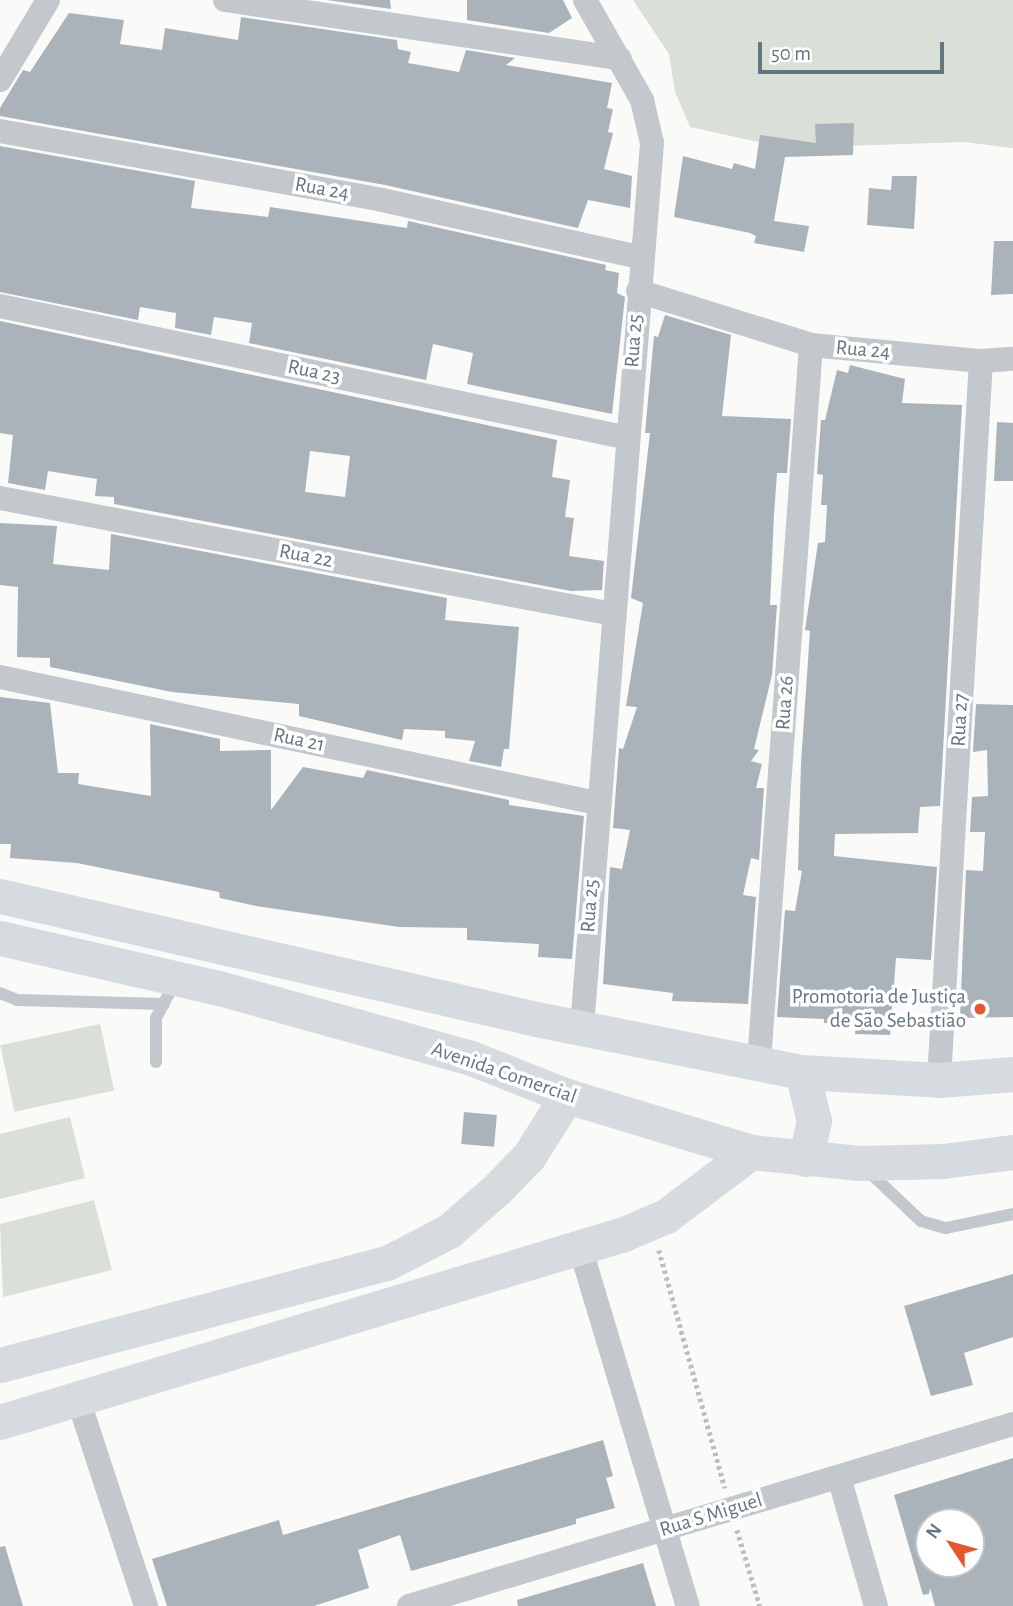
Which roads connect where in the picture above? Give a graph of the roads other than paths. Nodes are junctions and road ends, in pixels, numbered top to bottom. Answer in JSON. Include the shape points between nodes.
{"nodes":[{"id":1,"x":48,"y":0,"type":"edge"},
{"id":2,"x":225,"y":0,"type":"edge"},
{"id":3,"x":585,"y":0,"type":"edge"},
{"id":4,"x":620,"y":58,"type":"junction"},
{"id":5,"x":0,"y":80,"type":"edge"},
{"id":6,"x":0,"y":131,"type":"edge"},
{"id":7,"x":642,"y":258,"type":"junction"},
{"id":8,"x":638,"y":291,"type":"junction"},
{"id":9,"x":0,"y":306,"type":"edge"},
{"id":10,"x":811,"y":345,"type":"junction"},
{"id":11,"x":1013,"y":359,"type":"edge"},
{"id":12,"x":981,"y":361,"type":"junction"},
{"id":13,"x":628,"y":438,"type":"junction"},
{"id":14,"x":0,"y":498,"type":"edge"},
{"id":15,"x":613,"y":614,"type":"junction"},
{"id":16,"x":0,"y":677,"type":"edge"},
{"id":17,"x":597,"y":803,"type":"junction"},
{"id":18,"x":0,"y":896,"type":"edge"},
{"id":19,"x":0,"y":938,"type":"edge"},
{"id":20,"x":170,"y":992,"type":"junction"},
{"id":21,"x":0,"y":993,"type":"edge"},
{"id":22,"x":536,"y":1019,"type":"junction"},
{"id":23,"x":582,"y":1027,"type":"junction"},
{"id":24,"x":156,"y":1062,"type":"dead end"},
{"id":25,"x":759,"y":1062,"type":"junction"},
{"id":26,"x":509,"y":1072,"type":"junction"},
{"id":27,"x":802,"y":1072,"type":"junction"},
{"id":28,"x":1013,"y":1074,"type":"edge"},
{"id":29,"x":939,"y":1080,"type":"junction"},
{"id":30,"x":567,"y":1096,"type":"junction"},
{"id":31,"x":751,"y":1152,"type":"junction"},
{"id":32,"x":1013,"y":1153,"type":"edge"},
{"id":33,"x":805,"y":1159,"type":"junction"},
{"id":34,"x":859,"y":1163,"type":"junction"},
{"id":35,"x":1013,"y":1214,"type":"edge"},
{"id":36,"x":580,"y":1247,"type":"junction"},
{"id":37,"x":48,"y":1352,"type":"junction"},
{"id":38,"x":0,"y":1365,"type":"edge"},
{"id":39,"x":67,"y":1402,"type":"junction"},
{"id":40,"x":0,"y":1422,"type":"edge"},
{"id":41,"x":1013,"y":1424,"type":"edge"},
{"id":42,"x":839,"y":1477,"type":"junction"},
{"id":43,"x":666,"y":1528,"type":"junction"},
{"id":44,"x":146,"y":1606,"type":"edge"},
{"id":45,"x":409,"y":1606,"type":"edge"},
{"id":46,"x":688,"y":1606,"type":"edge"},
{"id":47,"x":876,"y":1606,"type":"edge"}],
"edges":[{"from":1,"to":5,"type":"street"},
{"from":2,"to":4,"type":"street"},
{"from":3,"to":4,"type":"street","name":"Rua 25"},
{"from":4,"to":7,"type":"street","name":"Rua 25","via":[[642,100],[652,143]]},
{"from":6,"to":7,"type":"street","name":"Rua 24","via":[[382,200]]},
{"from":7,"to":8,"type":"street","name":"Rua 25"},
{"from":8,"to":10,"type":"street","name":"Rua 24"},
{"from":8,"to":13,"type":"street","name":"Rua 25"},
{"from":9,"to":13,"type":"street","name":"Rua 23"},
{"from":10,"to":12,"type":"street","name":"Rua 24"},
{"from":10,"to":25,"type":"street","name":"Rua 26"},
{"from":11,"to":12,"type":"street","name":"Rua 24"},
{"from":12,"to":29,"type":"street","name":"Rua 27"},
{"from":13,"to":15,"type":"street","name":"Rua 25"},
{"from":14,"to":15,"type":"street","name":"Rua 22"},
{"from":15,"to":17,"type":"street","name":"Rua 25"},
{"from":16,"to":17,"type":"street","name":"Rua 21"},
{"from":17,"to":23,"type":"street","name":"Rua 25"},
{"from":18,"to":22,"type":"street"},
{"from":19,"to":20,"type":"street","name":"Avenida Comercial"},
{"from":20,"to":21,"type":"lane","via":[[17,1000]]},
{"from":20,"to":24,"type":"lane","via":[[156,1018]]},
{"from":20,"to":26,"type":"street","name":"Avenida Comercial","via":[[343,1022]]},
{"from":22,"to":23,"type":"street"},
{"from":22,"to":26,"type":"street","via":[[519,1033],[509,1050]]},
{"from":23,"to":25,"type":"street"},
{"from":25,"to":27,"type":"street"},
{"from":26,"to":30,"type":"street","name":"Avenida Comercial"},
{"from":27,"to":29,"type":"street"},
{"from":27,"to":33,"type":"street","via":[[814,1121]]},
{"from":28,"to":29,"type":"street"},
{"from":30,"to":31,"type":"street","name":"Avenida Comercial"},
{"from":30,"to":37,"type":"street","via":[[529,1156],[497,1189],[449,1231],[387,1263]]},
{"from":31,"to":33,"type":"street","name":"Avenida Comercial"},
{"from":31,"to":36,"type":"street","via":[[704,1191],[651,1222]]},
{"from":32,"to":34,"type":"street","name":"Avenida Comercial"},
{"from":33,"to":34,"type":"street","name":"Avenida Comercial"},
{"from":34,"to":35,"type":"lane","via":[[921,1221],[946,1228]]},
{"from":36,"to":39,"type":"street"},
{"from":36,"to":43,"type":"street"},
{"from":37,"to":38,"type":"street"},
{"from":37,"to":39,"type":"street"},
{"from":39,"to":40,"type":"street"},
{"from":39,"to":44,"type":"street"},
{"from":41,"to":42,"type":"street","name":"Rua S Miguel"},
{"from":42,"to":43,"type":"street","name":"Rua S Miguel"},
{"from":42,"to":47,"type":"street"},
{"from":43,"to":45,"type":"street","name":"Rua S Miguel"},
{"from":43,"to":46,"type":"street"}]}
